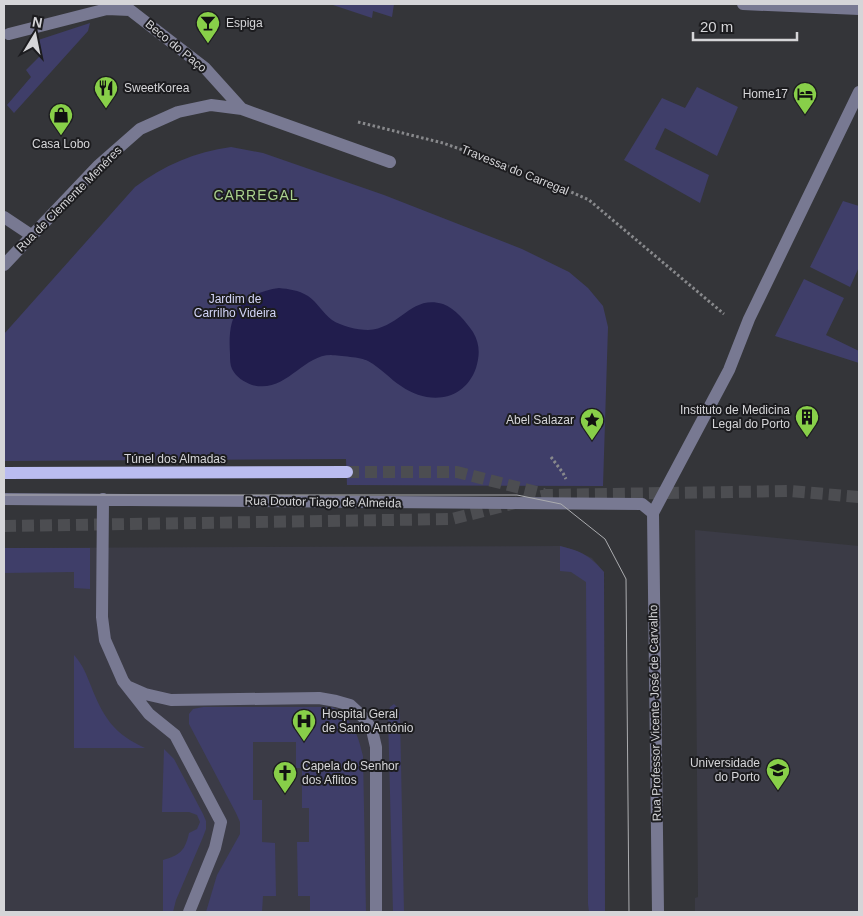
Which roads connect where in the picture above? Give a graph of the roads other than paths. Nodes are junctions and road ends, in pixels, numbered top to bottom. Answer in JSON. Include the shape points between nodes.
{"nodes":[{"id":1,"x":743,"y":4,"type":"edge"},
{"id":2,"x":859,"y":9,"type":"edge"},
{"id":3,"x":9,"y":34,"type":"dead end"},
{"id":4,"x":859,"y":92,"type":"edge"},
{"id":5,"x":242,"y":109,"type":"junction"},
{"id":6,"x":390,"y":162,"type":"dead end"},
{"id":7,"x":4,"y":217,"type":"edge"},
{"id":8,"x":31,"y":235,"type":"junction"},
{"id":9,"x":4,"y":266,"type":"edge"},
{"id":10,"x":347,"y":472,"type":"tunnel mouth"},
{"id":11,"x":4,"y":473,"type":"edge"},
{"id":12,"x":4,"y":499,"type":"edge"},
{"id":13,"x":103,"y":499,"type":"junction"},
{"id":14,"x":653,"y":513,"type":"junction"},
{"id":15,"x":127,"y":686,"type":"junction"},
{"id":16,"x":189,"y":912,"type":"edge"},
{"id":17,"x":376,"y":912,"type":"edge"},
{"id":18,"x":658,"y":912,"type":"edge"}],
"edges":[{"from":1,"to":2,"type":"street"},
{"from":3,"to":5,"type":"street","name":"Beco do Paço","via":[[107,9],[130,10],[206,68]]},
{"from":4,"to":14,"type":"street","via":[[749,319],[729,370]]},
{"from":5,"to":6,"type":"street","name":"Rua de Clemente Menéres"},
{"from":5,"to":8,"type":"street","name":"Rua de Clemente Menéres","via":[[211,105],[178,112],[140,130],[99,165]]},
{"from":7,"to":8,"type":"street"},
{"from":8,"to":9,"type":"street","name":"Rua de Clemente Menéres"},
{"from":10,"to":11,"type":"main road","name":"Túnel dos Almadas"},
{"from":12,"to":13,"type":"street","name":"Rua Doutor Tiago de Almeida"},
{"from":13,"to":14,"type":"street","name":"Rua Doutor Tiago de Almeida","via":[[642,504]]},
{"from":13,"to":15,"type":"street","via":[[102,617],[106,640]]},
{"from":14,"to":18,"type":"street","name":"Rua Professor Vicente José de Carvalho"},
{"from":15,"to":16,"type":"street","via":[[149,714],[175,735],[221,822],[215,848]]},
{"from":15,"to":17,"type":"street","via":[[172,700],[319,698],[350,705],[372,730],[376,747]]}]}
